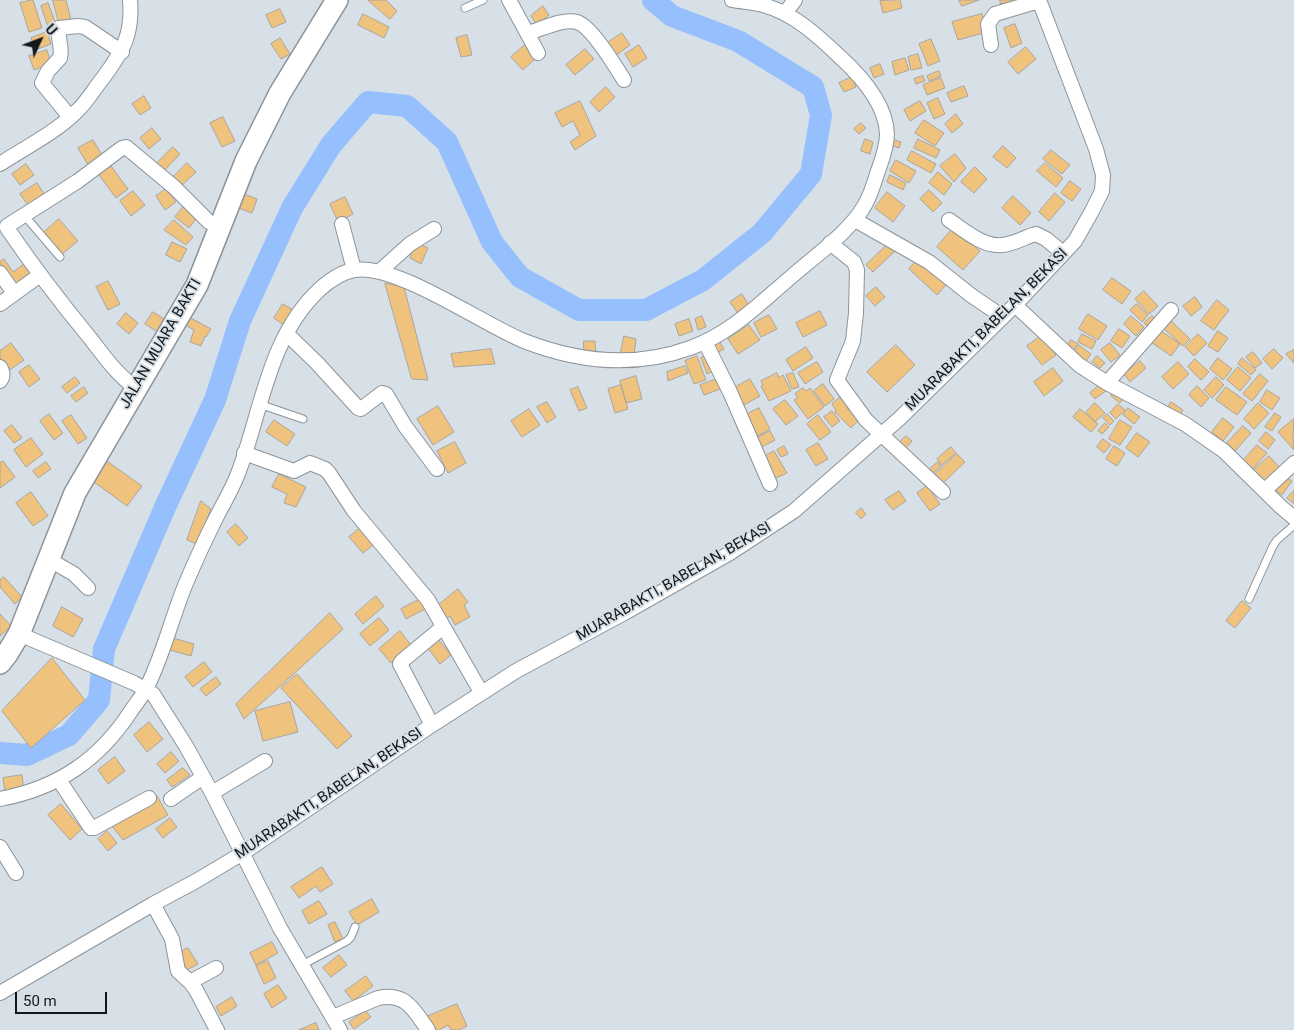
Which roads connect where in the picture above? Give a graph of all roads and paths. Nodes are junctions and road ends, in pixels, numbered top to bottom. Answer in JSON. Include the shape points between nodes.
{"nodes":[{"id":1,"x":130,"y":0,"type":"edge"},
{"id":2,"x":337,"y":0,"type":"edge"},
{"id":3,"x":483,"y":0,"type":"edge"},
{"id":4,"x":509,"y":0,"type":"edge"},
{"id":5,"x":732,"y":0,"type":"edge"},
{"id":6,"x":795,"y":0,"type":"edge"},
{"id":7,"x":1039,"y":1,"type":"edge"},
{"id":8,"x":465,"y":8,"type":"dead end"},
{"id":9,"x":785,"y":13,"type":"junction"},
{"id":10,"x":528,"y":33,"type":"junction"},
{"id":11,"x":991,"y":45,"type":"dead end"},
{"id":12,"x":122,"y":52,"type":"junction"},
{"id":13,"x":538,"y":53,"type":"dead end"},
{"id":14,"x":624,"y":80,"type":"dead end"},
{"id":15,"x":70,"y":117,"type":"junction"},
{"id":16,"x":0,"y":164,"type":"edge"},
{"id":17,"x":24,"y":215,"type":"junction"},
{"id":18,"x":854,"y":220,"type":"junction"},
{"id":19,"x":949,"y":220,"type":"dead end"},
{"id":20,"x":342,"y":224,"type":"dead end"},
{"id":21,"x":220,"y":226,"type":"junction"},
{"id":22,"x":434,"y":229,"type":"dead end"},
{"id":23,"x":830,"y":243,"type":"junction"},
{"id":24,"x":1063,"y":253,"type":"junction"},
{"id":25,"x":60,"y":257,"type":"dead end"},
{"id":26,"x":354,"y":270,"type":"junction"},
{"id":27,"x":380,"y":271,"type":"junction"},
{"id":28,"x":0,"y":273,"type":"edge"},
{"id":29,"x":40,"y":275,"type":"junction"},
{"id":30,"x":14,"y":293,"type":"junction"},
{"id":31,"x":0,"y":304,"type":"edge"},
{"id":32,"x":1015,"y":306,"type":"junction"},
{"id":33,"x":1171,"y":310,"type":"dead end"},
{"id":34,"x":1003,"y":317,"type":"junction"},
{"id":35,"x":287,"y":334,"type":"junction"},
{"id":36,"x":705,"y":342,"type":"junction"},
{"id":37,"x":0,"y":367,"type":"edge"},
{"id":38,"x":0,"y":381,"type":"edge"},
{"id":39,"x":1107,"y":383,"type":"junction"},
{"id":40,"x":136,"y":388,"type":"junction"},
{"id":41,"x":259,"y":404,"type":"junction"},
{"id":42,"x":304,"y":420,"type":"dead end"},
{"id":43,"x":882,"y":434,"type":"junction"},
{"id":44,"x":244,"y":453,"type":"junction"},
{"id":45,"x":1294,"y":462,"type":"edge"},
{"id":46,"x":437,"y":469,"type":"dead end"},
{"id":47,"x":770,"y":484,"type":"dead end"},
{"id":48,"x":1264,"y":490,"type":"junction"},
{"id":49,"x":943,"y":492,"type":"dead end"},
{"id":50,"x":1294,"y":518,"type":"edge"},
{"id":51,"x":1294,"y":525,"type":"edge"},
{"id":52,"x":48,"y":559,"type":"junction"},
{"id":53,"x":88,"y":588,"type":"dead end"},
{"id":54,"x":1249,"y":599,"type":"dead end"},
{"id":55,"x":443,"y":628,"type":"junction"},
{"id":56,"x":19,"y":634,"type":"junction"},
{"id":57,"x":0,"y":663,"type":"edge"},
{"id":58,"x":140,"y":686,"type":"junction"},
{"id":59,"x":481,"y":692,"type":"junction"},
{"id":60,"x":432,"y":725,"type":"junction"},
{"id":61,"x":265,"y":760,"type":"dead end"},
{"id":62,"x":203,"y":777,"type":"junction"},
{"id":63,"x":58,"y":780,"type":"junction"},
{"id":64,"x":212,"y":793,"type":"junction"},
{"id":65,"x":149,"y":798,"type":"dead end"},
{"id":66,"x":0,"y":799,"type":"edge"},
{"id":67,"x":171,"y":799,"type":"dead end"},
{"id":68,"x":0,"y":847,"type":"edge"},
{"id":69,"x":243,"y":853,"type":"junction"},
{"id":70,"x":16,"y":873,"type":"dead end"},
{"id":71,"x":153,"y":904,"type":"junction"},
{"id":72,"x":355,"y":927,"type":"dead end"},
{"id":73,"x":302,"y":965,"type":"junction"},
{"id":74,"x":216,"y":968,"type":"dead end"},
{"id":75,"x":190,"y":982,"type":"junction"},
{"id":76,"x":0,"y":993,"type":"edge"},
{"id":77,"x":333,"y":1017,"type":"junction"},
{"id":78,"x":217,"y":1030,"type":"edge"},
{"id":79,"x":340,"y":1030,"type":"edge"},
{"id":80,"x":428,"y":1030,"type":"edge"}],
"edges":[{"from":1,"to":12,"type":"street","via":[[131,14]]},
{"from":2,"to":21,"type":"main road","name":"JALAN MUARA BAKTI","via":[[280,93],[246,160]]},
{"from":3,"to":8,"type":"lane"},
{"from":4,"to":10,"type":"street"},
{"from":5,"to":9,"type":"street","via":[[763,5]]},
{"from":6,"to":9,"type":"street"},
{"from":7,"to":11,"type":"street","via":[[995,14],[988,24]]},
{"from":7,"to":24,"type":"street","name":"MUARABAKTI, BABELAN, BEKASI","via":[[1103,175],[1102,190],[1095,206],[1075,240]]},
{"from":9,"to":18,"type":"street","via":[[810,30],[843,60],[867,87],[882,111],[887,133],[884,152],[868,200]]},
{"from":10,"to":13,"type":"street"},
{"from":10,"to":14,"type":"street","via":[[576,21],[601,46]]},
{"from":12,"to":15,"type":"street"},
{"from":12,"to":15,"type":"street","via":[[85,27],[59,28],[60,58],[42,83]]},
{"from":15,"to":16,"type":"street"},
{"from":17,"to":21,"type":"street","via":[[126,147],[174,187],[209,222]]},
{"from":17,"to":25,"type":"lane"},
{"from":17,"to":29,"type":"street","via":[[7,228]]},
{"from":18,"to":23,"type":"street"},
{"from":18,"to":34,"type":"street","via":[[929,262]]},
{"from":19,"to":24,"type":"street","via":[[991,244],[1006,244],[1036,234]]},
{"from":20,"to":26,"type":"street"},
{"from":21,"to":40,"type":"main road","name":"JALAN MUARA BAKTI","via":[[196,285]]},
{"from":22,"to":27,"type":"street","via":[[410,244]]},
{"from":23,"to":36,"type":"street","via":[[759,306]]},
{"from":23,"to":43,"type":"street","via":[[854,262],[857,270],[853,341],[837,380],[866,420]]},
{"from":24,"to":32,"type":"street","name":"MUARABAKTI, BABELAN, BEKASI"},
{"from":26,"to":27,"type":"street"},
{"from":26,"to":35,"type":"street","via":[[321,288],[302,308]]},
{"from":27,"to":36,"type":"street","via":[[432,293],[523,340],[561,353],[606,361],[653,358]]},
{"from":28,"to":30,"type":"street"},
{"from":29,"to":30,"type":"street"},
{"from":29,"to":40,"type":"street","via":[[122,379]]},
{"from":30,"to":31,"type":"street"},
{"from":32,"to":34,"type":"street","name":"MUARABAKTI, BABELAN, BEKASI"},
{"from":32,"to":39,"type":"street","via":[[1068,356]]},
{"from":33,"to":39,"type":"street"},
{"from":34,"to":43,"type":"street","name":"MUARABAKTI, BABELAN, BEKASI"},
{"from":35,"to":41,"type":"street"},
{"from":35,"to":46,"type":"street","via":[[358,408],[375,400],[382,392],[386,394]]},
{"from":36,"to":47,"type":"street"},
{"from":37,"to":38,"type":"street","via":[[3,371]]},
{"from":39,"to":48,"type":"street","via":[[1184,424],[1224,452]]},
{"from":40,"to":52,"type":"main road","name":"JALAN MUARA BAKTI","via":[[74,493]]},
{"from":41,"to":42,"type":"lane"},
{"from":41,"to":44,"type":"street"},
{"from":43,"to":49,"type":"street"},
{"from":43,"to":59,"type":"street","name":"MUARABAKTI, BABELAN, BEKASI","via":[[775,524],[694,574]]},
{"from":44,"to":55,"type":"street","via":[[294,470],[310,463],[325,469],[354,511],[428,600]]},
{"from":44,"to":58,"type":"street","via":[[229,495],[184,587],[172,625]]},
{"from":45,"to":48,"type":"street"},
{"from":48,"to":50,"type":"street"},
{"from":51,"to":54,"type":"lane","via":[[1273,546]]},
{"from":52,"to":53,"type":"street","via":[[74,574]]},
{"from":52,"to":56,"type":"main road","name":"JALAN MUARA BAKTI"},
{"from":55,"to":59,"type":"street"},
{"from":55,"to":60,"type":"street","via":[[400,664]]},
{"from":56,"to":57,"type":"main road","name":"JALAN MUARA BAKTI"},
{"from":56,"to":58,"type":"street"},
{"from":58,"to":62,"type":"street","via":[[158,701]]},
{"from":58,"to":63,"type":"street","via":[[122,725],[78,768]]},
{"from":59,"to":60,"type":"street","name":"MUARABAKTI, BABELAN, BEKASI"},
{"from":60,"to":69,"type":"street","name":"MUARABAKTI, BABELAN, BEKASI"},
{"from":61,"to":64,"type":"street"},
{"from":62,"to":64,"type":"street"},
{"from":62,"to":67,"type":"street"},
{"from":63,"to":65,"type":"street","via":[[91,828]]},
{"from":63,"to":66,"type":"street"},
{"from":64,"to":69,"type":"street"},
{"from":68,"to":70,"type":"street"},
{"from":69,"to":71,"type":"street","name":"MUARABAKTI, BABELAN, BEKASI"},
{"from":69,"to":73,"type":"street"},
{"from":71,"to":75,"type":"street","via":[[172,939],[178,971]]},
{"from":71,"to":76,"type":"street","name":"MUARABAKTI, BABELAN, BEKASI"},
{"from":72,"to":73,"type":"lane","via":[[347,940]]},
{"from":73,"to":77,"type":"street"},
{"from":74,"to":75,"type":"street"},
{"from":75,"to":78,"type":"street"},
{"from":77,"to":79,"type":"street"},
{"from":77,"to":80,"type":"street","via":[[378,998],[395,998],[412,1007]]}]}
